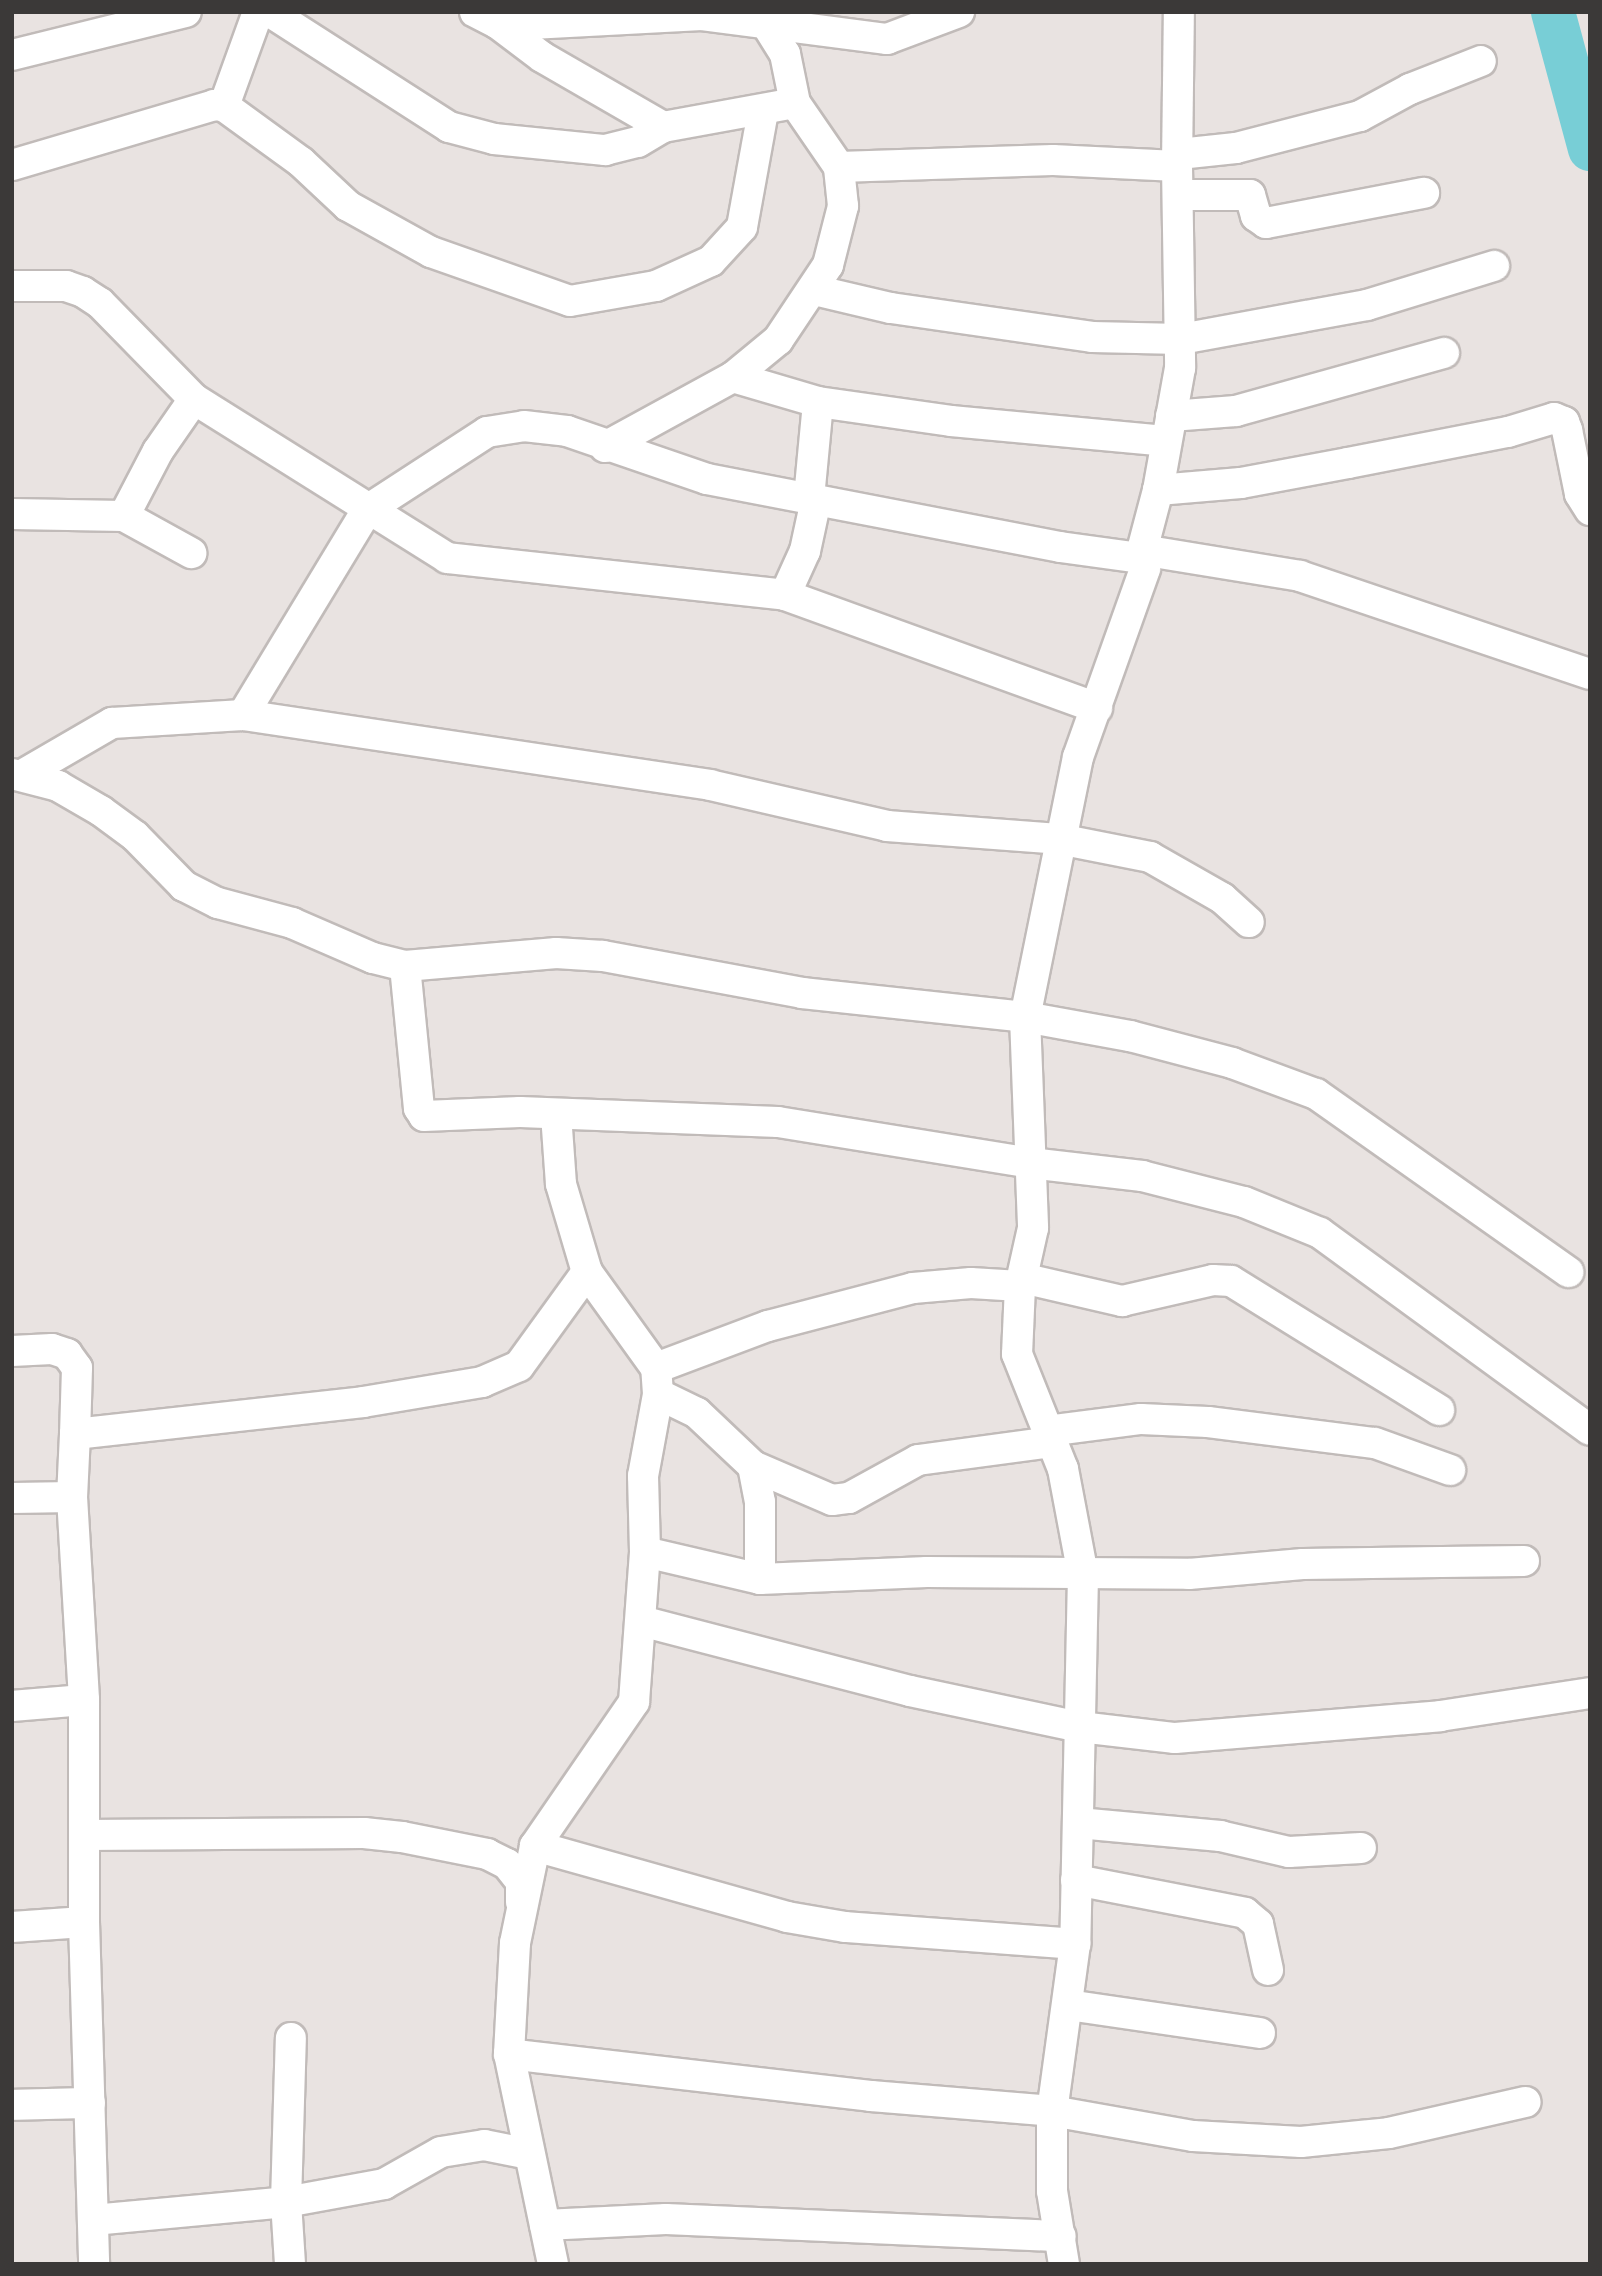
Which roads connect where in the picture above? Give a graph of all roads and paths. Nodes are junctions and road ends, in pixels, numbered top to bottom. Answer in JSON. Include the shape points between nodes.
{"nodes":[{"id":1,"x":186,"y":12,"type":"edge"},
{"id":2,"x":258,"y":12,"type":"edge"},
{"id":3,"x":271,"y":12,"type":"edge"},
{"id":4,"x":959,"y":12,"type":"edge"},
{"id":5,"x":1180,"y":12,"type":"edge"},
{"id":6,"x":702,"y":13,"type":"edge"},
{"id":7,"x":486,"y":18,"type":"edge"},
{"id":8,"x":766,"y":23,"type":"junction"},
{"id":9,"x":12,"y":55,"type":"edge"},
{"id":10,"x":1482,"y":61,"type":"dead end"},
{"id":11,"x":795,"y":103,"type":"junction"},
{"id":12,"x":224,"y":106,"type":"junction"},
{"id":13,"x":763,"y":111,"type":"junction"},
{"id":14,"x":663,"y":127,"type":"junction"},
{"id":15,"x":12,"y":165,"type":"edge"},
{"id":16,"x":839,"y":167,"type":"junction"},
{"id":17,"x":1178,"y":172,"type":"junction"},
{"id":18,"x":1424,"y":194,"type":"dead end"},
{"id":19,"x":1494,"y":266,"type":"dead end"},
{"id":20,"x":12,"y":286,"type":"edge"},
{"id":21,"x":814,"y":290,"type":"junction"},
{"id":22,"x":1181,"y":339,"type":"junction"},
{"id":23,"x":1444,"y":353,"type":"dead end"},
{"id":24,"x":733,"y":377,"type":"junction"},
{"id":25,"x":194,"y":399,"type":"junction"},
{"id":26,"x":818,"y":402,"type":"junction"},
{"id":27,"x":1168,"y":429,"type":"junction"},
{"id":28,"x":605,"y":447,"type":"junction"},
{"id":29,"x":1158,"y":490,"type":"junction"},
{"id":30,"x":813,"y":499,"type":"junction"},
{"id":31,"x":366,"y":510,"type":"junction"},
{"id":32,"x":1590,"y":510,"type":"edge"},
{"id":33,"x":12,"y":514,"type":"edge"},
{"id":34,"x":124,"y":516,"type":"junction"},
{"id":35,"x":191,"y":553,"type":"dead end"},
{"id":36,"x":1141,"y":554,"type":"junction"},
{"id":37,"x":785,"y":595,"type":"junction"},
{"id":38,"x":1590,"y":674,"type":"edge"},
{"id":39,"x":1097,"y":708,"type":"junction"},
{"id":40,"x":243,"y":715,"type":"junction"},
{"id":41,"x":18,"y":774,"type":"edge"},
{"id":42,"x":1059,"y":839,"type":"junction"},
{"id":43,"x":1249,"y":922,"type":"dead end"},
{"id":44,"x":405,"y":967,"type":"junction"},
{"id":45,"x":1025,"y":1017,"type":"junction"},
{"id":46,"x":556,"y":1114,"type":"junction"},
{"id":47,"x":1030,"y":1163,"type":"junction"},
{"id":48,"x":587,"y":1272,"type":"junction"},
{"id":49,"x":1568,"y":1272,"type":"dead end"},
{"id":50,"x":1021,"y":1282,"type":"junction"},
{"id":51,"x":12,"y":1351,"type":"edge"},
{"id":52,"x":657,"y":1381,"type":"junction"},
{"id":53,"x":1439,"y":1410,"type":"dead end"},
{"id":54,"x":1590,"y":1430,"type":"edge"},
{"id":55,"x":75,"y":1434,"type":"junction"},
{"id":56,"x":1049,"y":1436,"type":"junction"},
{"id":57,"x":753,"y":1466,"type":"junction"},
{"id":58,"x":1450,"y":1470,"type":"dead end"},
{"id":59,"x":72,"y":1497,"type":"junction"},
{"id":60,"x":12,"y":1498,"type":"edge"},
{"id":61,"x":645,"y":1552,"type":"junction"},
{"id":62,"x":1524,"y":1561,"type":"dead end"},
{"id":63,"x":1083,"y":1575,"type":"junction"},
{"id":64,"x":760,"y":1579,"type":"junction"},
{"id":65,"x":641,"y":1621,"type":"junction"},
{"id":66,"x":1590,"y":1693,"type":"edge"},
{"id":67,"x":84,"y":1700,"type":"junction"},
{"id":68,"x":12,"y":1706,"type":"edge"},
{"id":69,"x":1080,"y":1727,"type":"junction"},
{"id":70,"x":1078,"y":1823,"type":"junction"},
{"id":71,"x":85,"y":1835,"type":"junction"},
{"id":72,"x":535,"y":1846,"type":"junction"},
{"id":73,"x":1361,"y":1848,"type":"dead end"},
{"id":74,"x":1076,"y":1880,"type":"junction"},
{"id":75,"x":521,"y":1914,"type":"junction"},
{"id":76,"x":84,"y":1922,"type":"junction"},
{"id":77,"x":12,"y":1927,"type":"edge"},
{"id":78,"x":1075,"y":1944,"type":"junction"},
{"id":79,"x":1268,"y":1970,"type":"dead end"},
{"id":80,"x":1068,"y":2005,"type":"junction"},
{"id":81,"x":1260,"y":2033,"type":"dead end"},
{"id":82,"x":291,"y":2038,"type":"dead end"},
{"id":83,"x":509,"y":2054,"type":"junction"},
{"id":84,"x":1526,"y":2102,"type":"dead end"},
{"id":85,"x":90,"y":2103,"type":"junction"},
{"id":86,"x":12,"y":2105,"type":"edge"},
{"id":87,"x":1052,"y":2111,"type":"junction"},
{"id":88,"x":529,"y":2154,"type":"junction"},
{"id":89,"x":286,"y":2202,"type":"junction"},
{"id":90,"x":93,"y":2220,"type":"junction"},
{"id":91,"x":545,"y":2225,"type":"junction"},
{"id":92,"x":1062,"y":2250,"type":"edge"},
{"id":93,"x":94,"y":2264,"type":"edge"},
{"id":94,"x":289,"y":2264,"type":"edge"},
{"id":95,"x":553,"y":2264,"type":"edge"}],
"edges":[{"from":1,"to":9,"type":"street"},
{"from":2,"to":12,"type":"street"},
{"from":3,"to":14,"type":"street","via":[[449,127],[529,144],[605,150],[638,142]]},
{"from":4,"to":8,"type":"street","via":[[930,27],[887,38]]},
{"from":5,"to":17,"type":"street"},
{"from":6,"to":7,"type":"street"},
{"from":6,"to":8,"type":"street"},
{"from":7,"to":14,"type":"street","via":[[542,57]]},
{"from":8,"to":11,"type":"street","via":[[785,54]]},
{"from":10,"to":17,"type":"street","via":[[1410,89],[1360,116],[1236,148]]},
{"from":11,"to":13,"type":"street"},
{"from":11,"to":16,"type":"street"},
{"from":12,"to":13,"type":"street","via":[[301,162],[348,206],[431,252],[570,301],[656,286],[711,261],[742,227]]},
{"from":12,"to":15,"type":"street","via":[[214,105]]},
{"from":13,"to":14,"type":"street"},
{"from":16,"to":17,"type":"street","via":[[1053,160]]},
{"from":16,"to":21,"type":"street","via":[[843,206],[838,236]]},
{"from":17,"to":18,"type":"street","via":[[1250,195],[1256,216],[1266,223]]},
{"from":17,"to":22,"type":"street"},
{"from":19,"to":22,"type":"street","via":[[1367,305]]},
{"from":20,"to":25,"type":"street","via":[[66,286],[92,298]]},
{"from":21,"to":22,"type":"street","via":[[891,308],[1092,337]]},
{"from":21,"to":24,"type":"street","via":[[778,340]]},
{"from":22,"to":27,"type":"street"},
{"from":23,"to":27,"type":"street"},
{"from":24,"to":26,"type":"street"},
{"from":24,"to":28,"type":"street"},
{"from":25,"to":31,"type":"street"},
{"from":25,"to":34,"type":"street","via":[[158,451]]},
{"from":26,"to":27,"type":"street","via":[[951,421]]},
{"from":26,"to":30,"type":"street"},
{"from":27,"to":29,"type":"street"},
{"from":28,"to":30,"type":"street","via":[[707,479]]},
{"from":28,"to":31,"type":"street","via":[[567,431],[524,426],[487,432]]},
{"from":29,"to":32,"type":"street","via":[[1241,483],[1348,464],[1507,432],[1553,418],[1564,422],[1580,494]]},
{"from":29,"to":36,"type":"street"},
{"from":30,"to":36,"type":"street","via":[[1060,547]]},
{"from":30,"to":37,"type":"street","via":[[805,551]]},
{"from":31,"to":37,"type":"street","via":[[447,558]]},
{"from":31,"to":40,"type":"street"},
{"from":33,"to":34,"type":"street"},
{"from":34,"to":35,"type":"street"},
{"from":36,"to":38,"type":"street","via":[[1300,576]]},
{"from":36,"to":39,"type":"street","via":[[1145,569]]},
{"from":37,"to":39,"type":"street"},
{"from":39,"to":42,"type":"street","via":[[1078,757]]},
{"from":40,"to":41,"type":"street","via":[[112,723]]},
{"from":40,"to":42,"type":"street","via":[[710,785],[887,827]]},
{"from":41,"to":44,"type":"street","via":[[58,786],[101,811],[196,892],[218,904],[305,927],[373,958]]},
{"from":42,"to":43,"type":"street","via":[[1150,857],[1222,898]]},
{"from":42,"to":45,"type":"street"},
{"from":44,"to":45,"type":"street","via":[[556,953],[603,956],[802,993]]},
{"from":44,"to":46,"type":"street","via":[[419,1108],[424,1116]]},
{"from":45,"to":47,"type":"street"},
{"from":45,"to":49,"type":"street","via":[[1130,1036],[1232,1063],[1316,1094]]},
{"from":46,"to":47,"type":"street","via":[[778,1122]]},
{"from":46,"to":48,"type":"street","via":[[561,1184]]},
{"from":47,"to":50,"type":"street","via":[[1033,1228]]},
{"from":47,"to":54,"type":"street","via":[[1142,1176],[1244,1202],[1320,1233]]},
{"from":48,"to":52,"type":"street"},
{"from":48,"to":55,"type":"street","via":[[519,1366],[482,1382],[363,1402]]},
{"from":50,"to":52,"type":"street","via":[[913,1288],[768,1326]]},
{"from":50,"to":53,"type":"street","via":[[1122,1301],[1213,1280],[1231,1281]]},
{"from":50,"to":56,"type":"street","via":[[1017,1354]]},
{"from":51,"to":55,"type":"street","via":[[52,1349],[67,1354],[77,1368]]},
{"from":52,"to":57,"type":"street"},
{"from":52,"to":61,"type":"street","via":[[643,1476]]},
{"from":55,"to":59,"type":"street"},
{"from":56,"to":57,"type":"street","via":[[918,1460],[849,1498],[832,1500]]},
{"from":56,"to":58,"type":"street","via":[[1141,1419],[1208,1422],[1374,1443]]},
{"from":56,"to":63,"type":"street","via":[[1063,1469]]},
{"from":57,"to":64,"type":"street","via":[[760,1502]]},
{"from":59,"to":60,"type":"street"},
{"from":59,"to":67,"type":"street"},
{"from":61,"to":64,"type":"street"},
{"from":61,"to":65,"type":"street"},
{"from":62,"to":63,"type":"street"},
{"from":63,"to":64,"type":"street","via":[[927,1572]]},
{"from":63,"to":69,"type":"street"},
{"from":65,"to":69,"type":"street","via":[[910,1692]]},
{"from":65,"to":72,"type":"street","via":[[634,1702]]},
{"from":66,"to":69,"type":"street","via":[[1440,1716],[1175,1738]]},
{"from":67,"to":68,"type":"street"},
{"from":67,"to":71,"type":"street"},
{"from":69,"to":70,"type":"street"},
{"from":70,"to":73,"type":"street","via":[[1220,1836],[1289,1852]]},
{"from":70,"to":74,"type":"street"},
{"from":71,"to":75,"type":"street","via":[[364,1833],[422,1841],[487,1853],[507,1864],[521,1882]]},
{"from":71,"to":76,"type":"street"},
{"from":72,"to":75,"type":"street"},
{"from":72,"to":78,"type":"street","via":[[787,1917],[845,1927]]},
{"from":74,"to":78,"type":"street"},
{"from":74,"to":79,"type":"street","via":[[1245,1913],[1258,1924]]},
{"from":75,"to":83,"type":"street"},
{"from":76,"to":77,"type":"street"},
{"from":76,"to":85,"type":"street"},
{"from":78,"to":80,"type":"street"},
{"from":80,"to":81,"type":"street"},
{"from":80,"to":87,"type":"street"},
{"from":82,"to":89,"type":"street"},
{"from":83,"to":87,"type":"street","via":[[871,2096]]},
{"from":83,"to":88,"type":"street"},
{"from":84,"to":87,"type":"street","via":[[1389,2133],[1301,2142],[1193,2136]]},
{"from":85,"to":86,"type":"street"},
{"from":85,"to":90,"type":"street"},
{"from":87,"to":92,"type":"street","via":[[1052,2191]]},
{"from":88,"to":89,"type":"street","via":[[484,2145],[441,2152],[384,2184]]},
{"from":88,"to":91,"type":"street"},
{"from":89,"to":90,"type":"street"},
{"from":89,"to":94,"type":"street"},
{"from":90,"to":93,"type":"street"},
{"from":91,"to":92,"type":"street","via":[[666,2219]]},
{"from":91,"to":95,"type":"street"}]}
